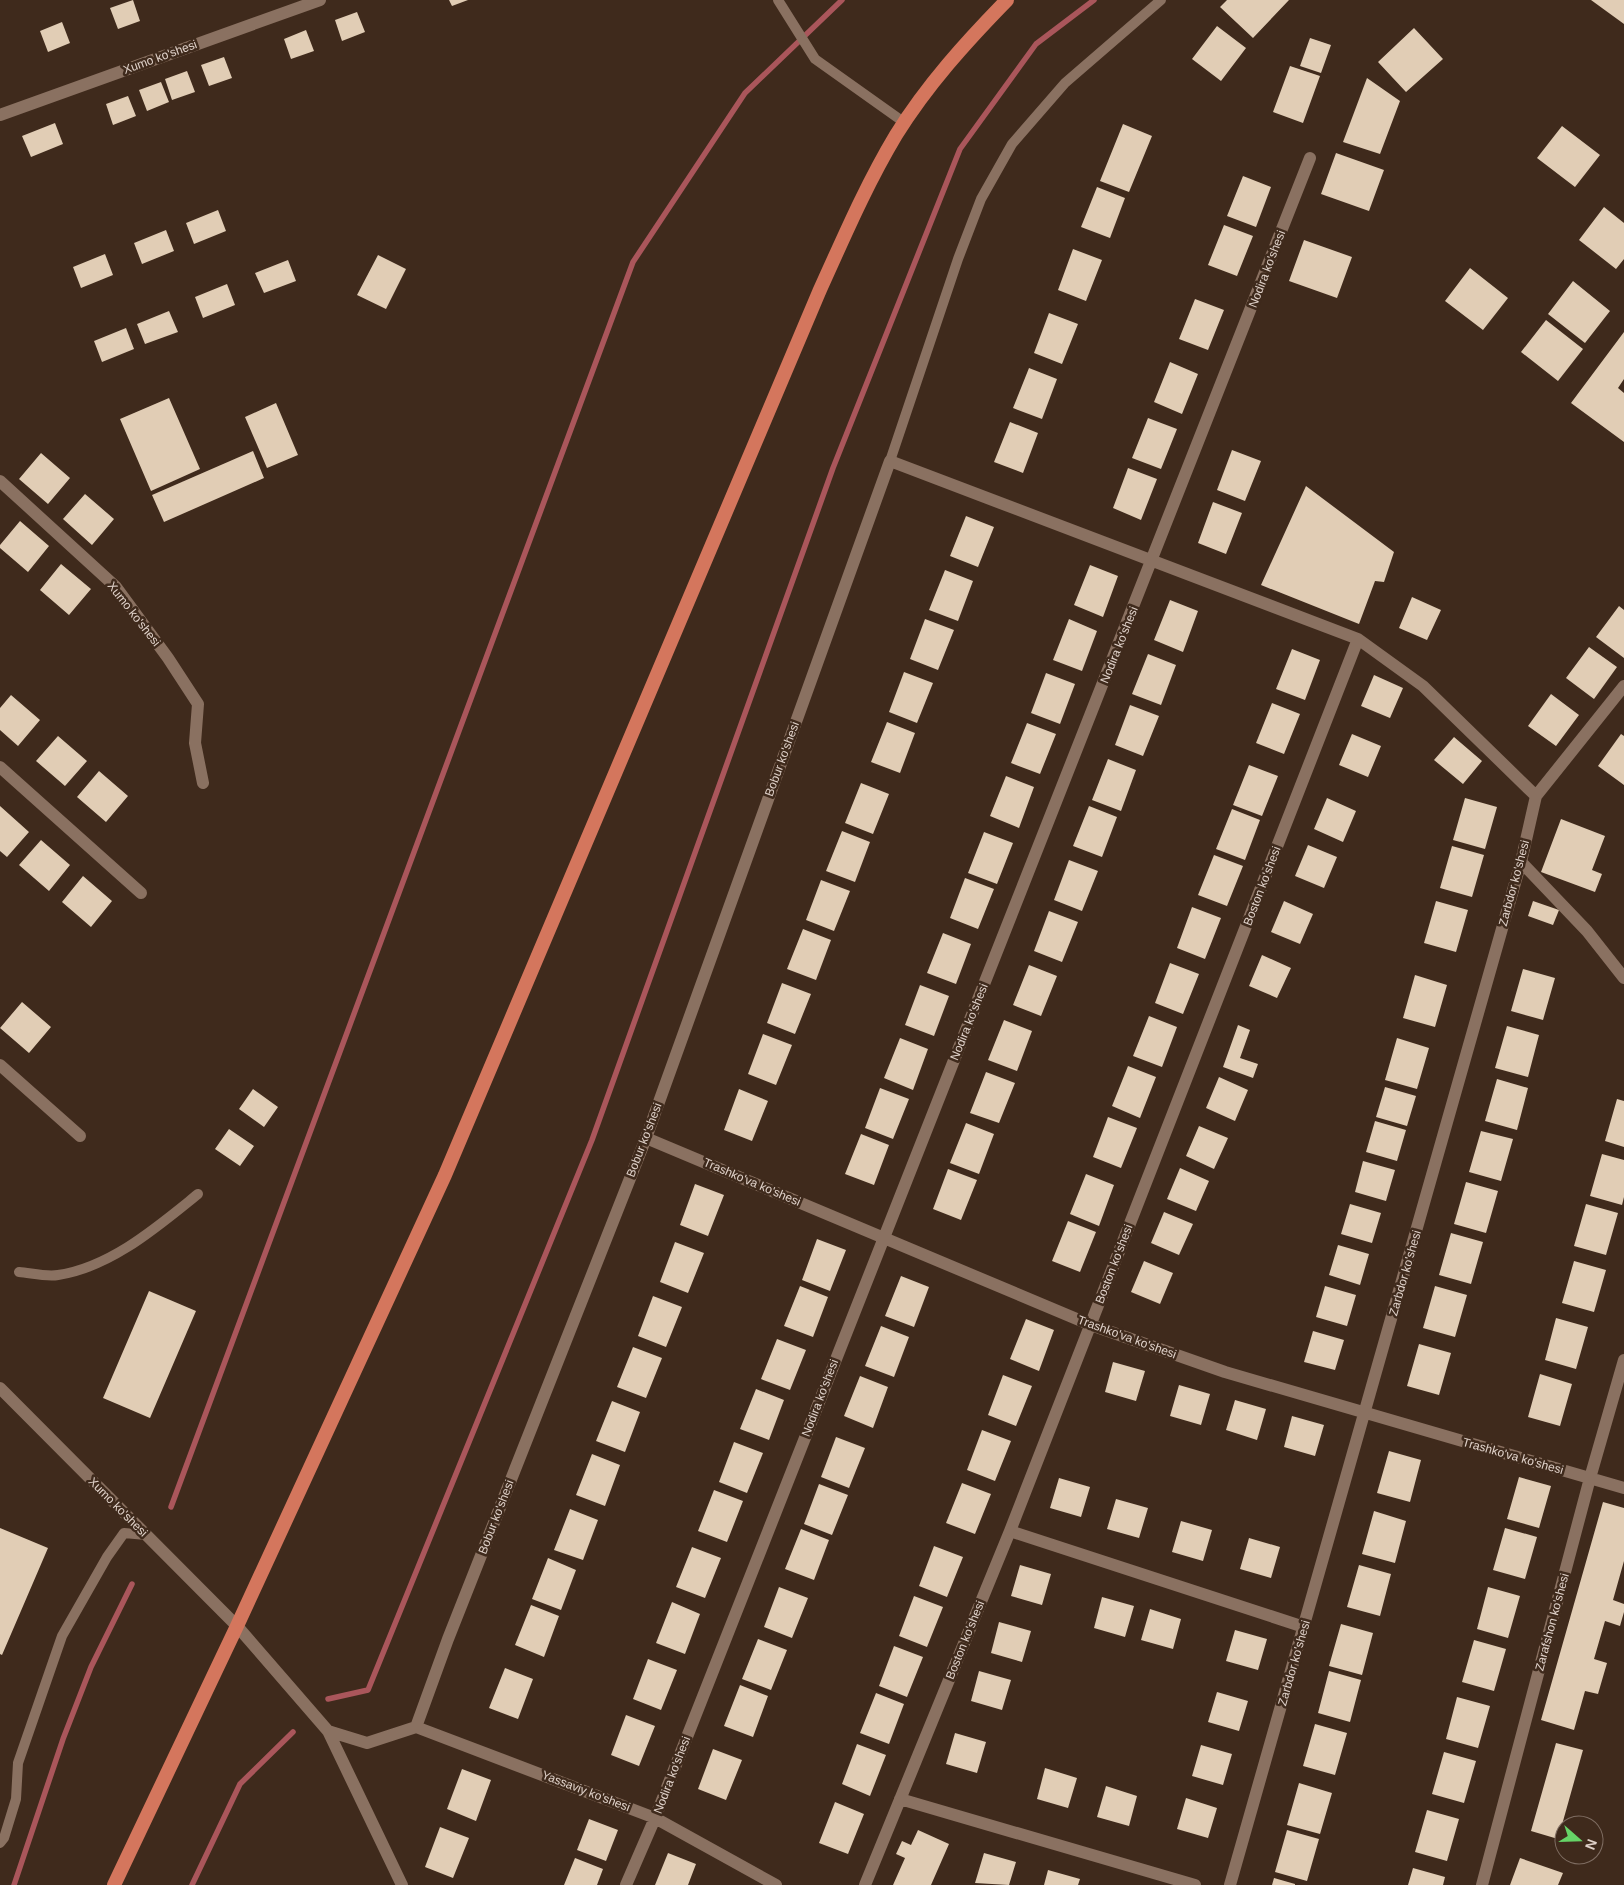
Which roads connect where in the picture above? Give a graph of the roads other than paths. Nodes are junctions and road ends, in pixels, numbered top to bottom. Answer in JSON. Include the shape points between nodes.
{"nodes":[{"id":1,"x":320,"y":0,"type":"edge"},
{"id":2,"x":778,"y":0,"type":"edge"},
{"id":3,"x":1007,"y":0,"type":"edge"},
{"id":4,"x":1161,"y":0,"type":"edge"},
{"id":5,"x":0,"y":115,"type":"edge"},
{"id":6,"x":905,"y":122,"type":"junction"},
{"id":7,"x":1310,"y":158,"type":"dead end"},
{"id":8,"x":890,"y":460,"type":"junction"},
{"id":9,"x":0,"y":481,"type":"edge"},
{"id":10,"x":1153,"y":559,"type":"junction"},
{"id":11,"x":1358,"y":640,"type":"junction"},
{"id":12,"x":1624,"y":686,"type":"edge"},
{"id":13,"x":0,"y":767,"type":"edge"},
{"id":14,"x":203,"y":783,"type":"dead end"},
{"id":15,"x":1536,"y":796,"type":"junction"},
{"id":16,"x":1521,"y":862,"type":"junction"},
{"id":17,"x":141,"y":893,"type":"dead end"},
{"id":18,"x":1624,"y":978,"type":"edge"},
{"id":19,"x":0,"y":1065,"type":"edge"},
{"id":20,"x":80,"y":1136,"type":"dead end"},
{"id":21,"x":646,"y":1138,"type":"junction"},
{"id":22,"x":198,"y":1194,"type":"dead end"},
{"id":23,"x":884,"y":1237,"type":"junction"},
{"id":24,"x":19,"y":1272,"type":"dead end"},
{"id":25,"x":1091,"y":1325,"type":"junction"},
{"id":26,"x":1624,"y":1360,"type":"edge"},
{"id":27,"x":0,"y":1388,"type":"edge"},
{"id":28,"x":1365,"y":1414,"type":"junction"},
{"id":29,"x":1590,"y":1478,"type":"junction"},
{"id":30,"x":1624,"y":1488,"type":"edge"},
{"id":31,"x":1010,"y":1531,"type":"junction"},
{"id":32,"x":146,"y":1535,"type":"junction"},
{"id":33,"x":237,"y":1626,"type":"junction"},
{"id":34,"x":1304,"y":1627,"type":"junction"},
{"id":35,"x":416,"y":1727,"type":"junction"},
{"id":36,"x":328,"y":1731,"type":"junction"},
{"id":37,"x":900,"y":1799,"type":"junction"},
{"id":38,"x":655,"y":1818,"type":"junction"},
{"id":39,"x":0,"y":1843,"type":"edge"},
{"id":40,"x":114,"y":1885,"type":"edge"},
{"id":41,"x":402,"y":1885,"type":"edge"},
{"id":42,"x":626,"y":1885,"type":"edge"},
{"id":43,"x":776,"y":1885,"type":"edge"},
{"id":44,"x":864,"y":1885,"type":"edge"},
{"id":45,"x":1195,"y":1885,"type":"edge"},
{"id":46,"x":1230,"y":1885,"type":"edge"},
{"id":47,"x":1482,"y":1885,"type":"edge"}],
"edges":[{"from":1,"to":5,"type":"street","name":"Xumo ko'shesi"},
{"from":2,"to":6,"type":"lane","via":[[815,59]]},
{"from":3,"to":6,"type":"highway","via":[[959,50]]},
{"from":4,"to":8,"type":"lane","via":[[1065,83],[1012,144],[981,199]]},
{"from":6,"to":33,"type":"highway","via":[[858,205],[819,292],[444,1175]]},
{"from":7,"to":10,"type":"street","name":"Nodira ko'shesi"},
{"from":8,"to":10,"type":"street"},
{"from":8,"to":21,"type":"street","name":"Bobur ko'shesi"},
{"from":9,"to":14,"type":"street","name":"Xumo ko'shesi","via":[[116,587],[168,658],[198,704],[195,743]]},
{"from":10,"to":11,"type":"street"},
{"from":10,"to":23,"type":"street","name":"Nodira ko'shesi"},
{"from":11,"to":15,"type":"street","via":[[1423,686]]},
{"from":11,"to":25,"type":"street","name":"Boston ko'shesi"},
{"from":12,"to":15,"type":"street","name":"Zarbdor ko'shesi"},
{"from":13,"to":17,"type":"street"},
{"from":15,"to":16,"type":"street","name":"Zarbdor ko'shesi"},
{"from":16,"to":18,"type":"street","via":[[1587,931]]},
{"from":16,"to":28,"type":"street","name":"Zarbdor ko'shesi"},
{"from":19,"to":20,"type":"street"},
{"from":21,"to":23,"type":"street","name":"Trashko'va ko'shesi"},
{"from":21,"to":35,"type":"street","name":"Bobur ko'shesi"},
{"from":22,"to":24,"type":"lane","via":[[98,1263],[57,1275]]},
{"from":23,"to":25,"type":"street","name":"Trashko'va ko'shesi"},
{"from":23,"to":38,"type":"street","name":"Nodira ko'shesi"},
{"from":25,"to":28,"type":"street","name":"Trashko'va ko'shesi","via":[[1225,1372]]},
{"from":25,"to":31,"type":"street","name":"Boston ko'shesi"},
{"from":26,"to":29,"type":"street","name":"Zarafshon ko'shesi"},
{"from":27,"to":32,"type":"street","name":"Xumo ko'shesi"},
{"from":28,"to":29,"type":"street","name":"Trashko'va ko'shesi"},
{"from":28,"to":34,"type":"street","name":"Zarbdor ko'shesi"},
{"from":29,"to":30,"type":"street","name":"Trashko'va ko'shesi"},
{"from":29,"to":47,"type":"street","name":"Zarafshon ko'shesi"},
{"from":31,"to":34,"type":"street"},
{"from":31,"to":37,"type":"street","name":"Boston ko'shesi"},
{"from":32,"to":33,"type":"street","name":"Xumo ko'shesi"},
{"from":32,"to":39,"type":"lane","via":[[124,1533],[62,1636],[18,1763],[16,1799]]},
{"from":33,"to":36,"type":"street","name":"Xumo ko'shesi"},
{"from":33,"to":40,"type":"highway"},
{"from":34,"to":46,"type":"street","name":"Zarbdor ko'shesi"},
{"from":35,"to":36,"type":"street","via":[[367,1743]]},
{"from":35,"to":38,"type":"street","name":"Yassaviy ko'shesi"},
{"from":36,"to":41,"type":"street","name":"Xumo ko'shesi"},
{"from":37,"to":44,"type":"street","name":"Boston ko'shesi"},
{"from":37,"to":45,"type":"street"},
{"from":38,"to":42,"type":"street","name":"Nodira ko'shesi"},
{"from":38,"to":43,"type":"street","name":"Yassaviy ko'shesi"}]}
